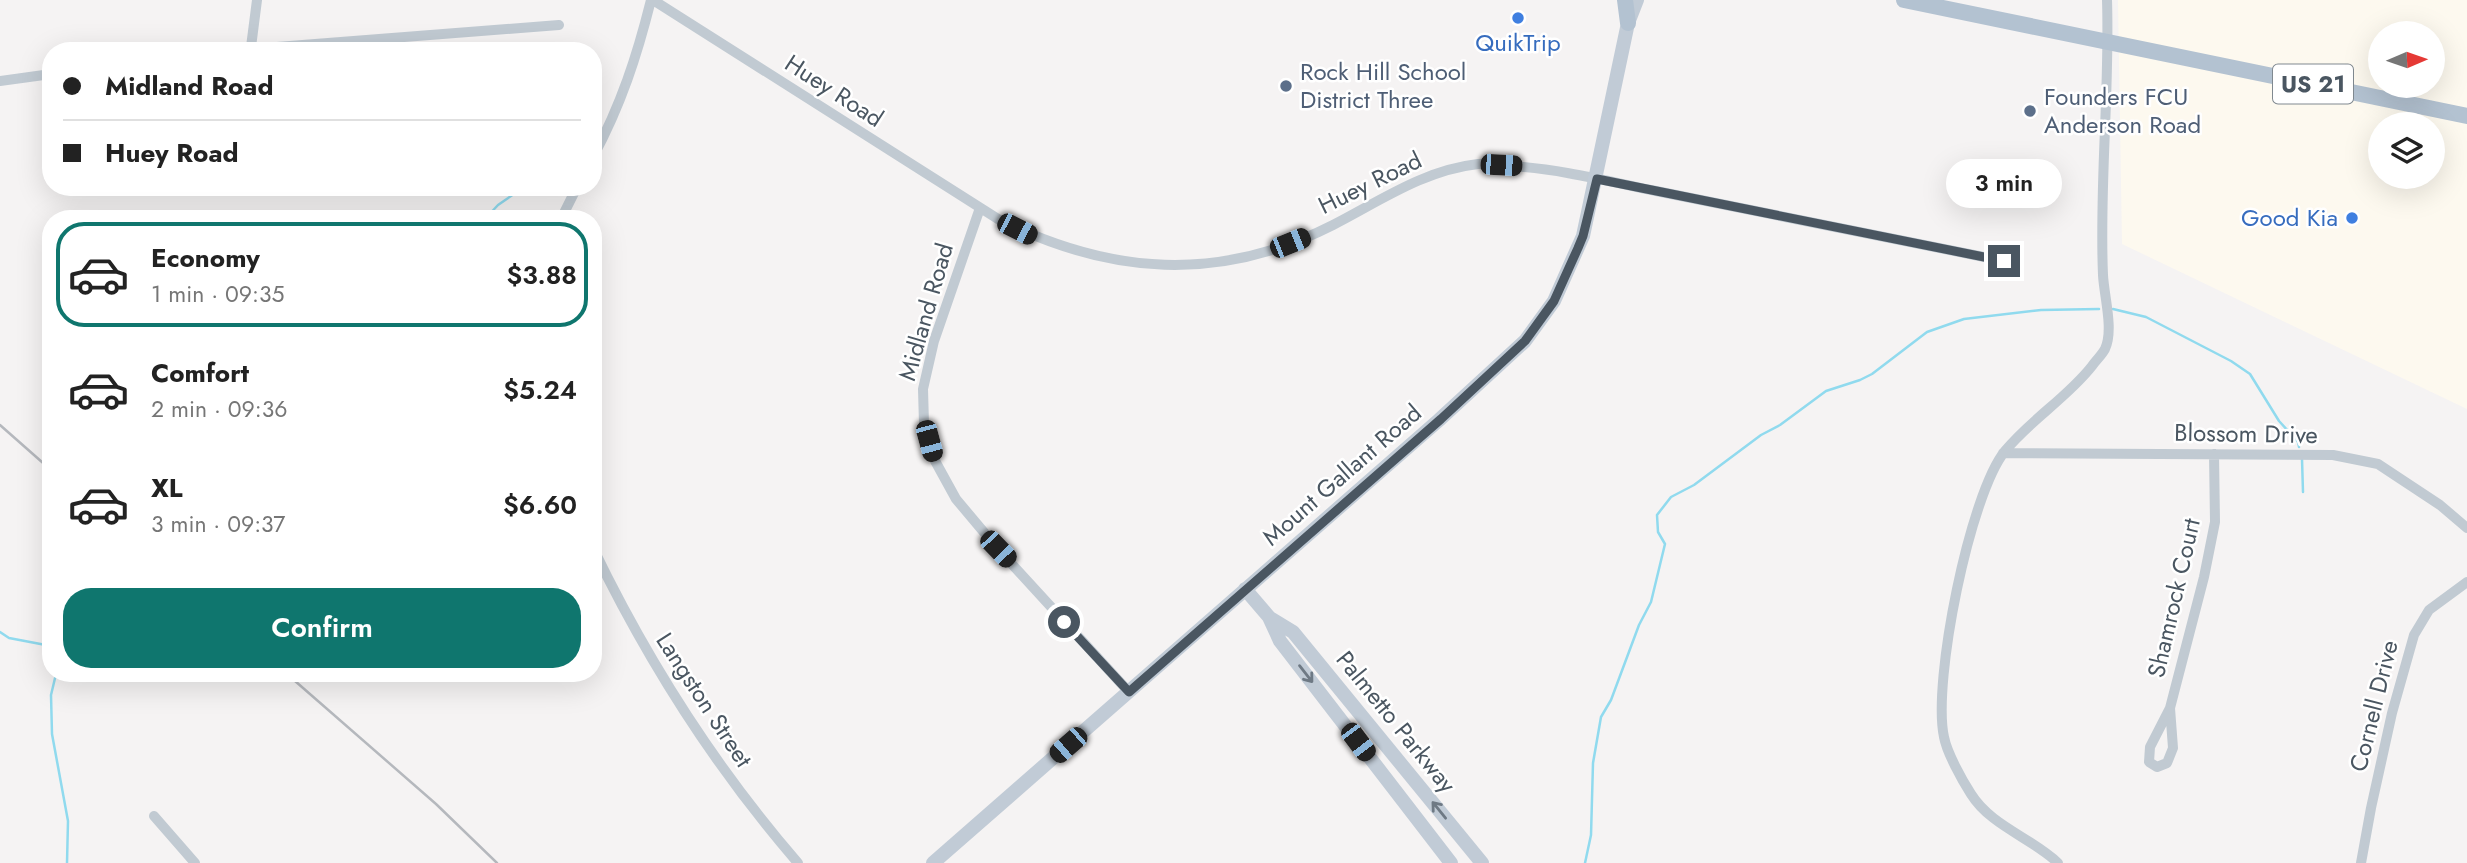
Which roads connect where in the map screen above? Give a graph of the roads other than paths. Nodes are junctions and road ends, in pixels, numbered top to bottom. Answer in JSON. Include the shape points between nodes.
{"nodes":[{"id":1,"x":257,"y":0,"type":"edge"},
{"id":2,"x":652,"y":0,"type":"edge"},
{"id":3,"x":1627,"y":0,"type":"edge"},
{"id":4,"x":1637,"y":0,"type":"edge"},
{"id":5,"x":1904,"y":0,"type":"edge"},
{"id":6,"x":2107,"y":0,"type":"edge"},
{"id":7,"x":1628,"y":23,"type":"junction"},
{"id":8,"x":558,"y":25,"type":"dead end"},
{"id":9,"x":2108,"y":41,"type":"junction"},
{"id":10,"x":252,"y":42,"type":"edge"},
{"id":11,"x":321,"y":42,"type":"edge"},
{"id":12,"x":42,"y":75,"type":"edge"},
{"id":13,"x":0,"y":80,"type":"edge"},
{"id":14,"x":2467,"y":116,"type":"edge"},
{"id":15,"x":602,"y":140,"type":"edge"},
{"id":16,"x":1597,"y":179,"type":"junction"},
{"id":17,"x":980,"y":208,"type":"junction"},
{"id":18,"x":2004,"y":261,"type":"dead end"},
{"id":19,"x":2003,"y":453,"type":"junction"},
{"id":20,"x":2214,"y":454,"type":"junction"},
{"id":21,"x":2467,"y":528,"type":"edge"},
{"id":22,"x":602,"y":565,"type":"edge"},
{"id":23,"x":2467,"y":582,"type":"edge"},
{"id":24,"x":1245,"y":589,"type":"junction"},
{"id":25,"x":1269,"y":617,"type":"junction"},
{"id":26,"x":1129,"y":692,"type":"junction"},
{"id":27,"x":2170,"y":708,"type":"junction"},
{"id":28,"x":154,"y":816,"type":"dead end"},
{"id":29,"x":195,"y":863,"type":"edge"},
{"id":30,"x":798,"y":863,"type":"edge"},
{"id":31,"x":933,"y":863,"type":"edge"},
{"id":32,"x":1451,"y":863,"type":"edge"},
{"id":33,"x":1482,"y":863,"type":"edge"},
{"id":34,"x":2058,"y":863,"type":"edge"},
{"id":35,"x":2361,"y":863,"type":"edge"}],
"edges":[{"from":1,"to":10,"type":"street"},
{"from":2,"to":15,"type":"street","via":[[631,76]]},
{"from":2,"to":17,"type":"street","name":"Huey Road"},
{"from":3,"to":7,"type":"main road"},
{"from":4,"to":7,"type":"street","name":"Mount Gallant Road"},
{"from":5,"to":9,"type":"main road","number":"US 21"},
{"from":6,"to":9,"type":"street"},
{"from":7,"to":16,"type":"street","name":"Mount Gallant Road"},
{"from":8,"to":11,"type":"street"},
{"from":9,"to":14,"type":"main road","number":"US 21"},
{"from":9,"to":19,"type":"street","via":[[2103,220],[2106,348],[2080,381]]},
{"from":12,"to":13,"type":"street"},
{"from":16,"to":17,"type":"street","name":"Huey Road","via":[[1479,164],[1430,175],[1332,226],[1264,253],[1200,265],[1091,255],[1037,239]]},
{"from":16,"to":18,"type":"street","name":"Huey Road"},
{"from":16,"to":24,"type":"street","name":"Mount Gallant Road","via":[[1573,259],[1554,301],[1525,341]]},
{"from":17,"to":26,"type":"street","name":"Midland Road","via":[[934,341],[923,389],[924,424],[933,459],[956,499],[998,549]]},
{"from":19,"to":20,"type":"street","name":"Blossom Drive"},
{"from":19,"to":34,"type":"street","via":[[1981,501],[1946,645],[1941,702],[1944,739],[1972,797]]},
{"from":20,"to":21,"type":"street","name":"Blossom Drive","via":[[2333,455],[2378,464]]},
{"from":20,"to":27,"type":"street","name":"Shamrock Court","via":[[2215,522]]},
{"from":22,"to":30,"type":"street","name":"Langston Street","via":[[654,666],[695,731]]},
{"from":23,"to":35,"type":"street","name":"Cornell Drive","via":[[2429,610],[2414,635],[2392,713]]},
{"from":24,"to":25,"type":"street","name":"Palmetto Parkway"},
{"from":24,"to":26,"type":"street","name":"Mount Gallant Road"},
{"from":25,"to":32,"type":"street","name":"Palmetto Parkway","one_way":true,"via":[[1280,641]]},
{"from":33,"to":25,"type":"street","name":"Palmetto Parkway","one_way":true,"via":[[1293,632]]},
{"from":26,"to":31,"type":"street","name":"Mount Gallant Road"},
{"from":27,"to":27,"type":"street","name":"Shamrock Court","via":[[2150,747],[2149,762],[2157,767],[2167,764],[2173,748]]},
{"from":28,"to":29,"type":"street"}]}
